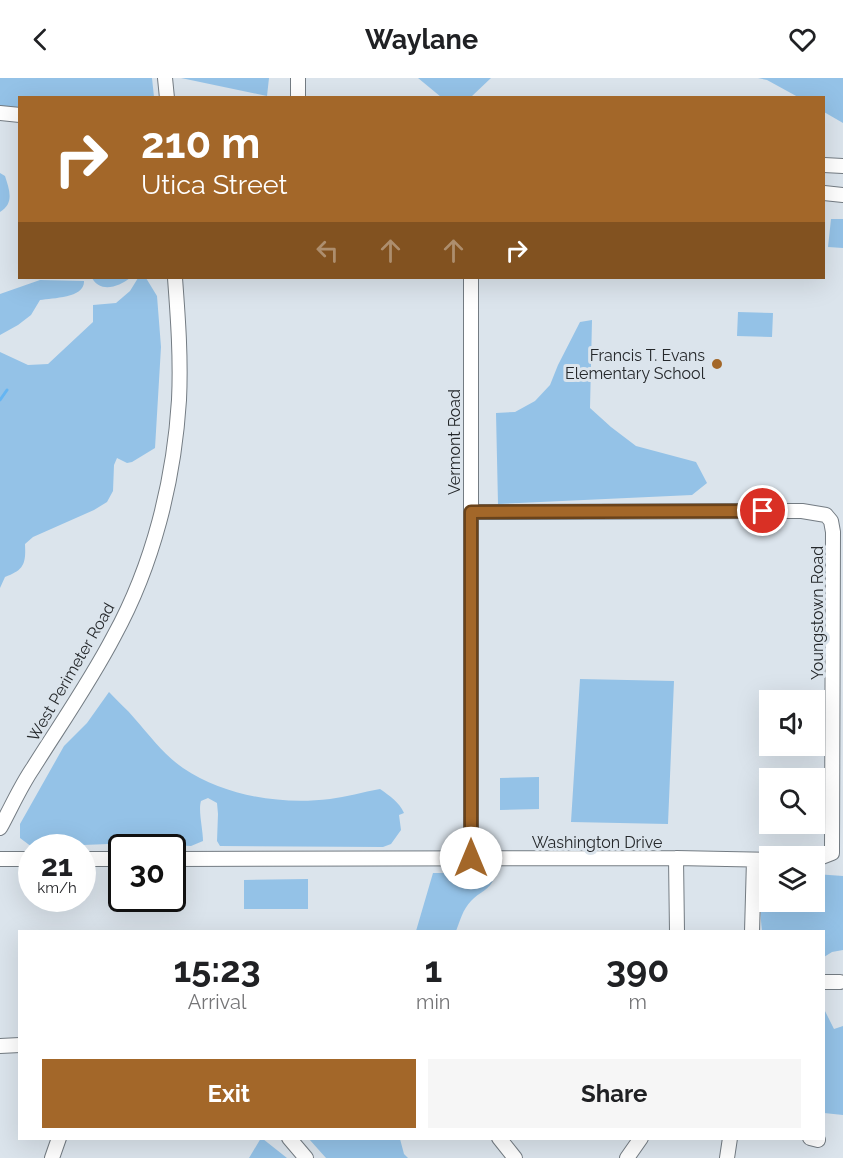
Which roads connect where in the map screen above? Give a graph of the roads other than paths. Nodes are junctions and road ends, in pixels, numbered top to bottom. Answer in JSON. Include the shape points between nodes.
{"nodes":[{"id":1,"x":165,"y":78,"type":"edge"},
{"id":2,"x":298,"y":78,"type":"edge"},
{"id":3,"x":167,"y":96,"type":"edge"},
{"id":4,"x":298,"y":96,"type":"edge"},
{"id":5,"x":0,"y":113,"type":"edge"},
{"id":6,"x":18,"y":115,"type":"edge"},
{"id":7,"x":825,"y":165,"type":"edge"},
{"id":8,"x":843,"y":166,"type":"edge"},
{"id":9,"x":825,"y":193,"type":"edge"},
{"id":10,"x":843,"y":195,"type":"edge"},
{"id":11,"x":176,"y":279,"type":"edge"},
{"id":12,"x":471,"y":279,"type":"edge"},
{"id":13,"x":471,"y":512,"type":"junction"},
{"id":14,"x":0,"y":828,"type":"edge"},
{"id":15,"x":825,"y":855,"type":"edge"},
{"id":16,"x":471,"y":858,"type":"junction"},
{"id":17,"x":676,"y":858,"type":"junction"},
{"id":18,"x":0,"y":859,"type":"edge"},
{"id":19,"x":18,"y":859,"type":"edge"},
{"id":20,"x":186,"y":859,"type":"edge"},
{"id":21,"x":754,"y":860,"type":"junction"},
{"id":22,"x":759,"y":860,"type":"edge"},
{"id":23,"x":677,"y":930,"type":"edge"},
{"id":24,"x":752,"y":930,"type":"edge"},
{"id":25,"x":825,"y":982,"type":"edge"},
{"id":26,"x":840,"y":982,"type":"dead end"},
{"id":27,"x":18,"y":1045,"type":"edge"},
{"id":28,"x":0,"y":1046,"type":"edge"},
{"id":29,"x":58,"y":1140,"type":"edge"},
{"id":30,"x":291,"y":1140,"type":"edge"},
{"id":31,"x":500,"y":1140,"type":"edge"},
{"id":32,"x":640,"y":1140,"type":"edge"},
{"id":33,"x":730,"y":1140,"type":"edge"},
{"id":34,"x":52,"y":1158,"type":"edge"},
{"id":35,"x":306,"y":1158,"type":"edge"},
{"id":36,"x":514,"y":1158,"type":"edge"},
{"id":37,"x":627,"y":1158,"type":"edge"},
{"id":38,"x":727,"y":1158,"type":"edge"}],
"edges":[{"from":1,"to":3,"type":"street"},
{"from":2,"to":4,"type":"street"},
{"from":5,"to":6,"type":"street"},
{"from":7,"to":8,"type":"street"},
{"from":9,"to":10,"type":"street"},
{"from":11,"to":14,"type":"street","name":"West Perimeter Road","via":[[179,401],[167,485],[151,548],[115,635]]},
{"from":12,"to":13,"type":"street","name":"Vermont Road"},
{"from":13,"to":15,"type":"street","name":"Youngstown Road","via":[[802,511],[829,518],[833,532],[831,853]]},
{"from":13,"to":16,"type":"street","name":"Vermont Road"},
{"from":16,"to":17,"type":"street","name":"Washington Drive"},
{"from":16,"to":20,"type":"street","name":"Washington Drive"},
{"from":17,"to":21,"type":"street","name":"Washington Drive"},
{"from":17,"to":23,"type":"street"},
{"from":18,"to":19,"type":"street"},
{"from":21,"to":22,"type":"street","name":"Washington Drive"},
{"from":21,"to":24,"type":"street"},
{"from":25,"to":26,"type":"street"},
{"from":27,"to":28,"type":"street"},
{"from":29,"to":34,"type":"street"},
{"from":30,"to":35,"type":"street"},
{"from":31,"to":36,"type":"street"},
{"from":32,"to":37,"type":"street"},
{"from":33,"to":38,"type":"street"}]}
